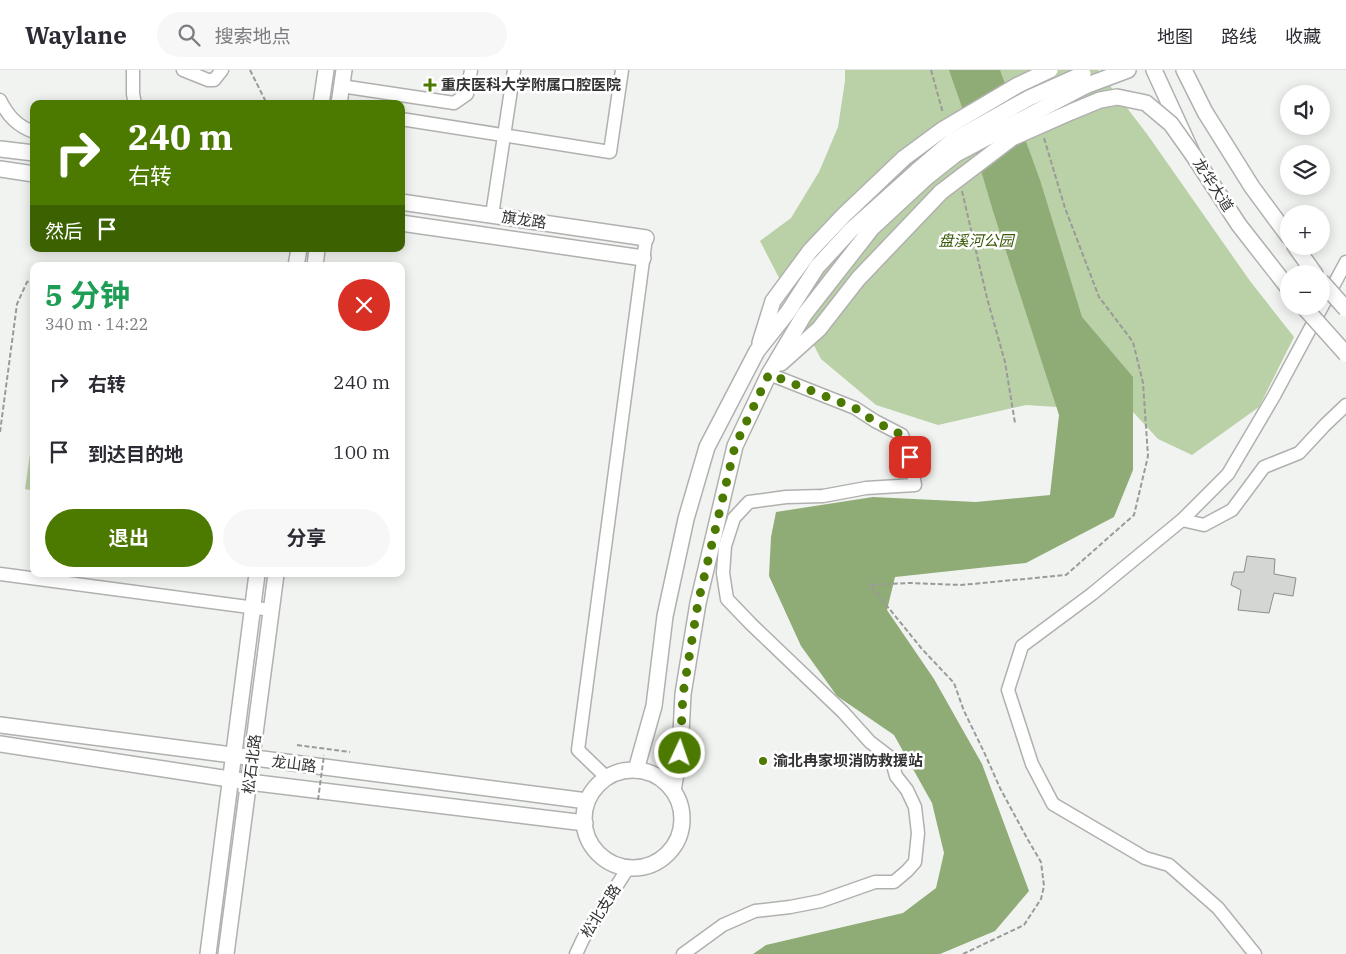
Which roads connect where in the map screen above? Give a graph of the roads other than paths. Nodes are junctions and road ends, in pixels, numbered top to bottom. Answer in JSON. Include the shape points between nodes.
{"nodes":[{"id":1,"x":132,"y":70,"type":"edge"},
{"id":2,"x":183,"y":70,"type":"edge"},
{"id":3,"x":222,"y":70,"type":"edge"},
{"id":4,"x":326,"y":70,"type":"edge"},
{"id":5,"x":344,"y":70,"type":"edge"},
{"id":6,"x":471,"y":70,"type":"edge"},
{"id":7,"x":514,"y":70,"type":"edge"},
{"id":8,"x":622,"y":70,"type":"edge"},
{"id":9,"x":1050,"y":70,"type":"edge"},
{"id":10,"x":1128,"y":70,"type":"edge"},
{"id":11,"x":1154,"y":70,"type":"edge"},
{"id":12,"x":1184,"y":70,"type":"edge"},
{"id":13,"x":1087,"y":77,"type":"edge"},
{"id":14,"x":341,"y":86,"type":"junction"},
{"id":15,"x":0,"y":100,"type":"edge"},
{"id":16,"x":134,"y":100,"type":"edge"},
{"id":17,"x":321,"y":100,"type":"edge"},
{"id":18,"x":339,"y":100,"type":"edge"},
{"id":19,"x":405,"y":120,"type":"edge"},
{"id":20,"x":30,"y":131,"type":"edge"},
{"id":21,"x":504,"y":135,"type":"junction"},
{"id":22,"x":0,"y":149,"type":"edge"},
{"id":23,"x":30,"y":153,"type":"edge"},
{"id":24,"x":1193,"y":155,"type":"junction"},
{"id":25,"x":0,"y":170,"type":"edge"},
{"id":26,"x":30,"y":174,"type":"edge"},
{"id":27,"x":922,"y":174,"type":"junction"},
{"id":28,"x":405,"y":203,"type":"edge"},
{"id":29,"x":492,"y":215,"type":"junction"},
{"id":30,"x":405,"y":224,"type":"edge"},
{"id":31,"x":1280,"y":225,"type":"edge"},
{"id":32,"x":646,"y":238,"type":"joint"},
{"id":33,"x":643,"y":258,"type":"junction"},
{"id":34,"x":1346,"y":262,"type":"edge"},
{"id":35,"x":1280,"y":277,"type":"edge"},
{"id":36,"x":1330,"y":291,"type":"edge"},
{"id":37,"x":1346,"y":309,"type":"edge"},
{"id":38,"x":1311,"y":315,"type":"edge"},
{"id":39,"x":757,"y":351,"type":"junction"},
{"id":40,"x":1346,"y":354,"type":"edge"},
{"id":41,"x":769,"y":374,"type":"junction"},
{"id":42,"x":1346,"y":405,"type":"edge"},
{"id":43,"x":1182,"y":520,"type":"junction"},
{"id":44,"x":0,"y":574,"type":"edge"},
{"id":45,"x":257,"y":577,"type":"edge"},
{"id":46,"x":276,"y":577,"type":"edge"},
{"id":47,"x":252,"y":607,"type":"junction"},
{"id":48,"x":271,"y":610,"type":"junction"},
{"id":49,"x":0,"y":725,"type":"edge"},
{"id":50,"x":0,"y":744,"type":"edge"},
{"id":51,"x":233,"y":756,"type":"junction"},
{"id":52,"x":252,"y":759,"type":"junction"},
{"id":53,"x":636,"y":770,"type":"junction"},
{"id":54,"x":606,"y":778,"type":"junction"},
{"id":55,"x":230,"y":780,"type":"junction"},
{"id":56,"x":249,"y":782,"type":"junction"},
{"id":57,"x":673,"y":790,"type":"junction"},
{"id":58,"x":587,"y":801,"type":"junction"},
{"id":59,"x":584,"y":823,"type":"junction"},
{"id":60,"x":628,"y":868,"type":"junction"},
{"id":61,"x":208,"y":954,"type":"edge"},
{"id":62,"x":226,"y":954,"type":"edge"},
{"id":63,"x":576,"y":954,"type":"edge"},
{"id":64,"x":683,"y":954,"type":"edge"},
{"id":65,"x":1255,"y":954,"type":"edge"}],
"edges":[{"from":1,"to":16,"type":"street"},
{"from":2,"to":3,"type":"street","via":[[214,80]]},
{"from":4,"to":17,"type":"main road"},
{"from":5,"to":14,"type":"main road"},
{"from":6,"to":14,"type":"street","via":[[467,94],[454,103]]},
{"from":7,"to":21,"type":"street"},
{"from":8,"to":21,"type":"street","via":[[610,152]]},
{"from":9,"to":39,"type":"main road","bridge":true,"via":[[942,130],[904,158],[844,215],[804,258],[773,301]]},
{"from":10,"to":13,"type":"main road"},
{"from":11,"to":24,"type":"main road","name":"龙华大道","bridge":true},
{"from":12,"to":31,"type":"main road","via":[[1205,112]]},
{"from":13,"to":27,"type":"main road","bridge":true},
{"from":14,"to":18,"type":"main road"},
{"from":15,"to":20,"type":"street","via":[[14,122]]},
{"from":19,"to":21,"type":"street"},
{"from":21,"to":29,"type":"street"},
{"from":22,"to":23,"type":"main road"},
{"from":24,"to":35,"type":"main road","name":"龙华大道","via":[[1239,224]]},
{"from":24,"to":41,"type":"main road","bridge":true,"via":[[1172,124],[1146,103],[1117,97],[1100,100],[1012,138],[941,192],[858,278],[819,329]]},
{"from":25,"to":26,"type":"main road"},
{"from":27,"to":39,"type":"main road","via":[[851,230],[817,267],[788,312]]},
{"from":27,"to":41,"type":"main road","via":[[872,228],[804,316]]},
{"from":28,"to":29,"type":"main road","name":"旗龙路"},
{"from":29,"to":32,"type":"main road","name":"旗龙路"},
{"from":30,"to":33,"type":"main road"},
{"from":32,"to":33,"type":"street"},
{"from":33,"to":54,"type":"street","via":[[578,750]]},
{"from":34,"to":43,"type":"street","via":[[1228,474]]},
{"from":36,"to":37,"type":"main road","bridge":true},
{"from":38,"to":40,"type":"main road","bridge":true},
{"from":39,"to":53,"type":"main road","via":[[707,447],[686,519],[665,616],[654,706]]},
{"from":41,"to":57,"type":"main road","via":[[735,446],[698,603],[683,694],[680,753]]},
{"from":41,"to":64,"type":"street","via":[[855,408],[902,435],[910,457],[915,485],[749,502],[734,518],[725,546],[722,573],[727,599],[870,742],[891,758],[896,776],[916,807],[915,862],[894,882],[875,882],[820,901],[755,911],[724,925]]},
{"from":42,"to":43,"type":"street","via":[[1299,453],[1264,467],[1232,510],[1204,526]]},
{"from":43,"to":65,"type":"street","via":[[1022,646],[1008,690],[1032,764],[1053,804],[1145,858],[1169,865],[1218,908]]},
{"from":44,"to":47,"type":"street"},
{"from":45,"to":47,"type":"main road","name":"松石北路"},
{"from":46,"to":48,"type":"main road","name":"松石北路"},
{"from":47,"to":48,"type":"street"},
{"from":47,"to":51,"type":"main road","name":"松石北路"},
{"from":48,"to":52,"type":"main road","name":"松石北路"},
{"from":49,"to":51,"type":"main road","name":"龙山路"},
{"from":50,"to":55,"type":"main road","name":"龙山路"},
{"from":51,"to":52,"type":"main road","name":"龙山路"},
{"from":51,"to":55,"type":"main road","name":"松石北路"},
{"from":52,"to":56,"type":"main road","name":"松石北路"},
{"from":52,"to":58,"type":"main road","name":"龙山路"},
{"from":53,"to":54,"type":"main road","via":[[621,771]]},
{"from":53,"to":57,"type":"main road","via":[[663,780]]},
{"from":54,"to":58,"type":"main road"},
{"from":55,"to":56,"type":"main road","name":"龙山路"},
{"from":55,"to":61,"type":"main road","name":"松石北路"},
{"from":56,"to":59,"type":"main road","name":"龙山路"},
{"from":56,"to":62,"type":"main road","name":"松石北路"},
{"from":57,"to":60,"type":"main road","via":[[681,804],[683,820],[680,836],[672,850],[659,861],[644,867]]},
{"from":58,"to":59,"type":"main road"},
{"from":59,"to":60,"type":"main road","via":[[588,839],[598,853],[611,863]]},
{"from":60,"to":63,"type":"street","name":"松北支路"}]}
